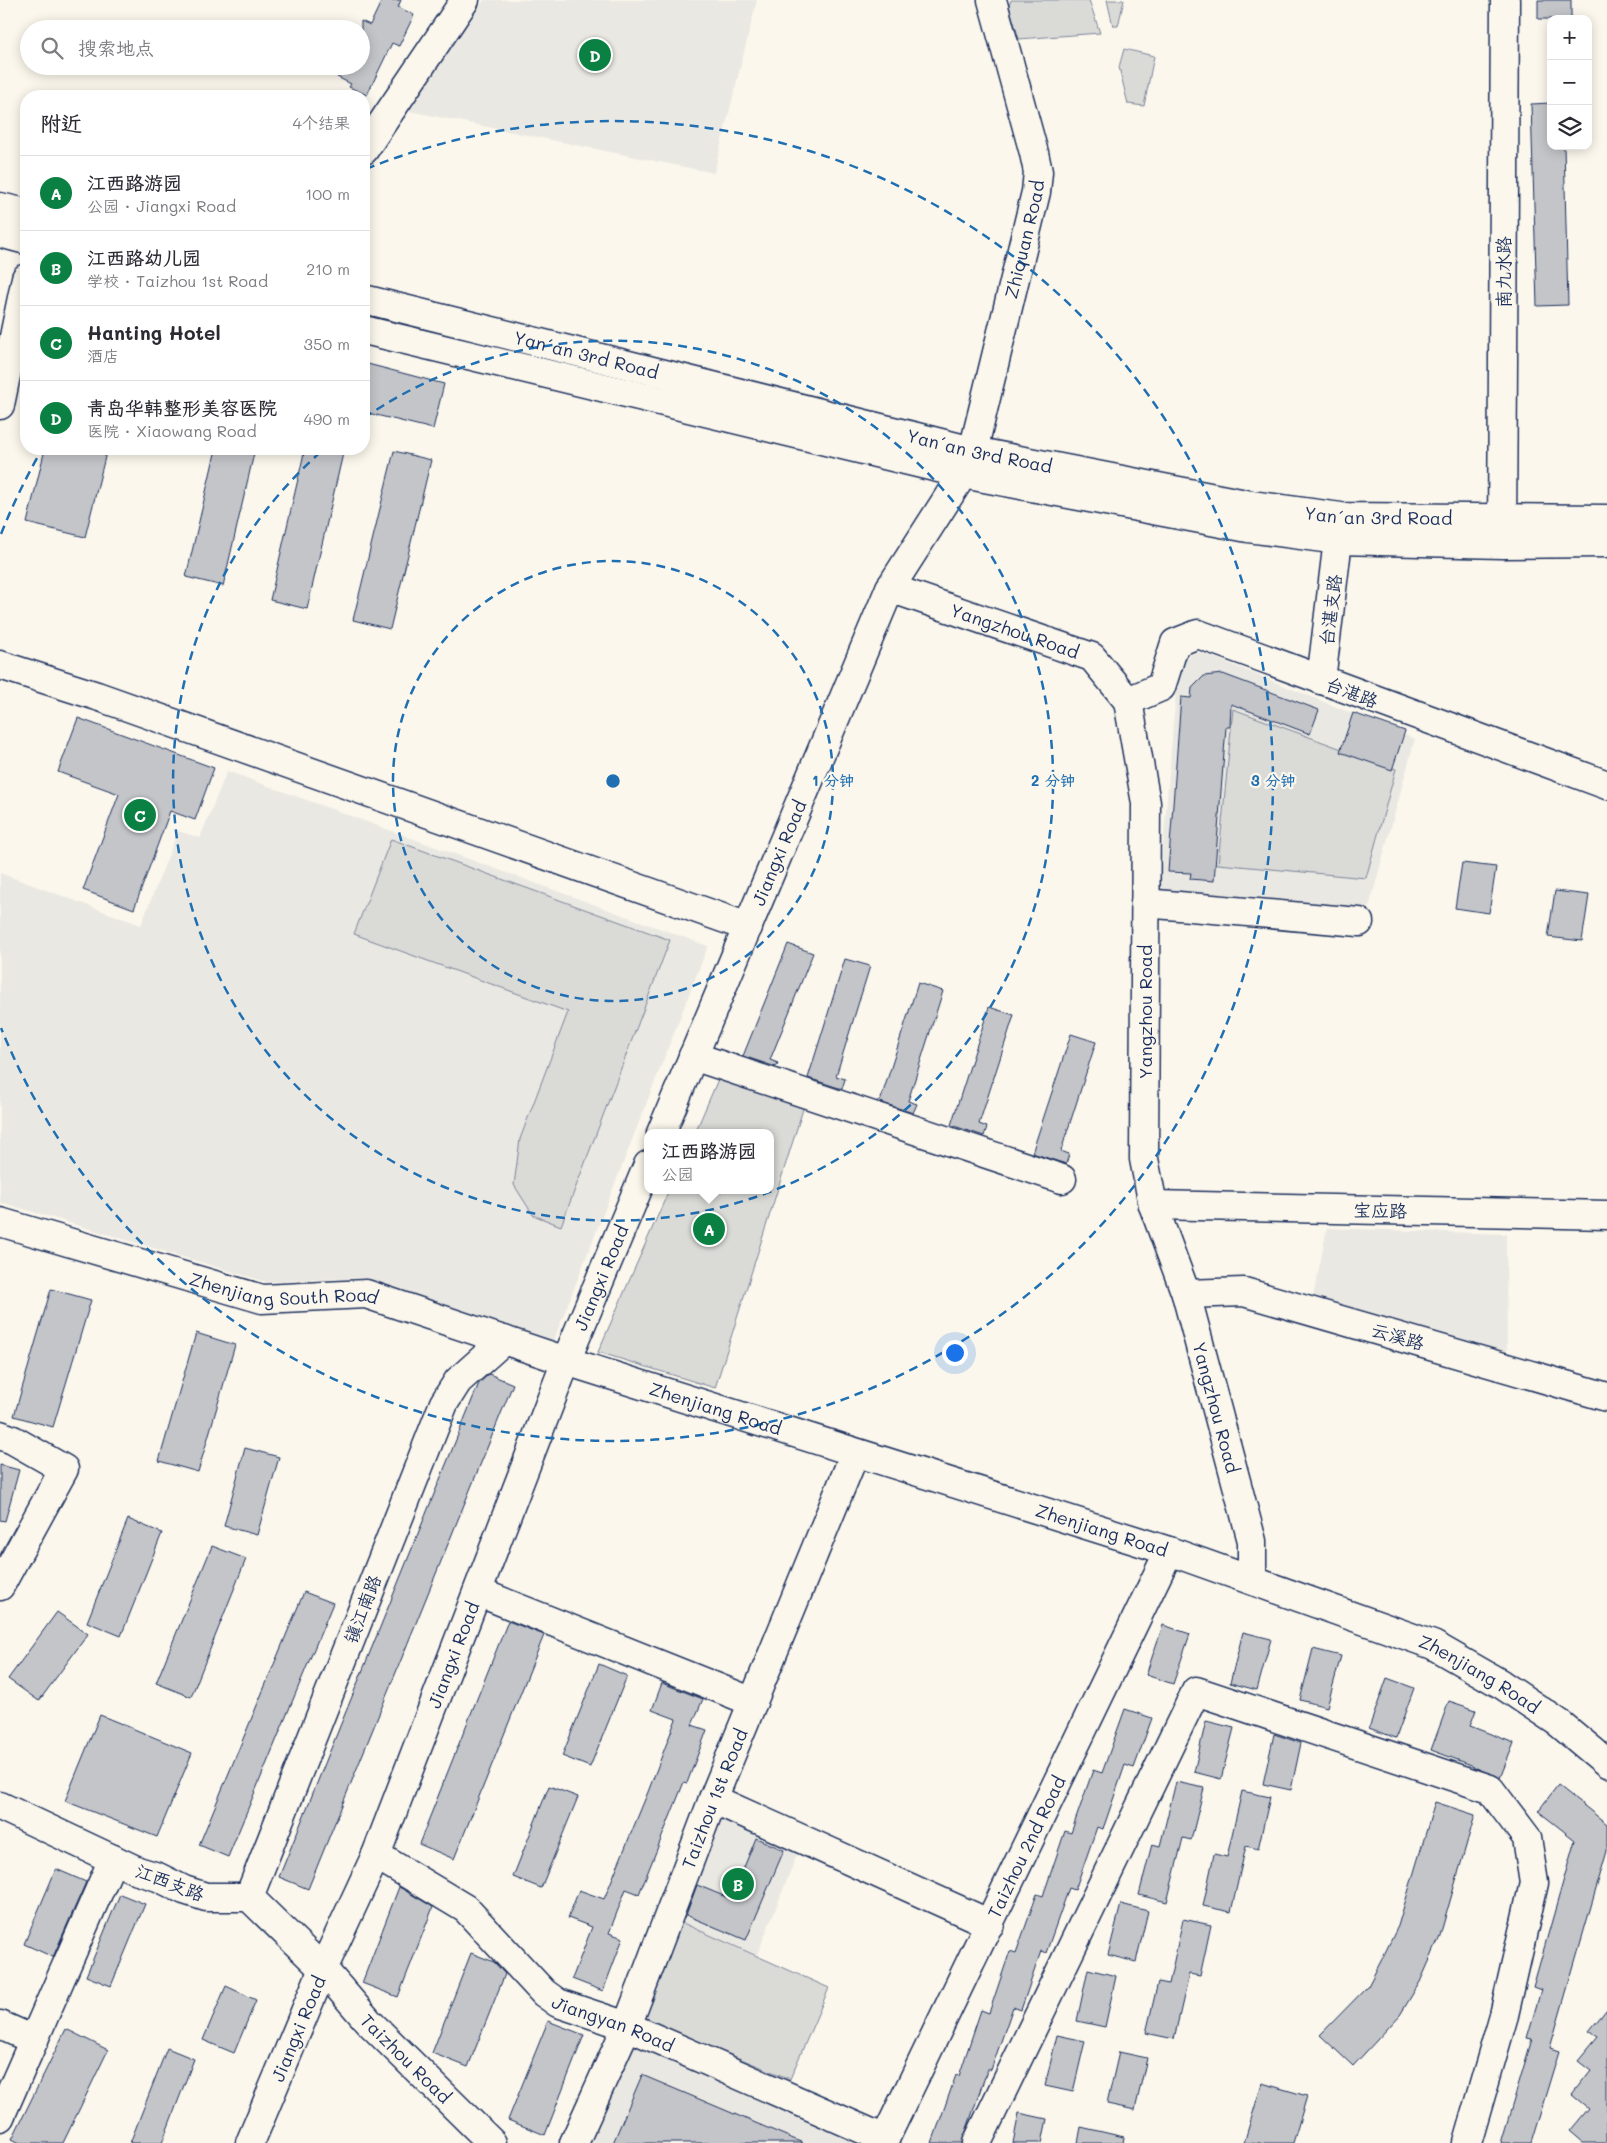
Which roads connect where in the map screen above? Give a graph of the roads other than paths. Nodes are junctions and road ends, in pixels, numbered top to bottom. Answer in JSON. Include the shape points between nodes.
{"nodes":[{"id":1,"x":465,"y":0,"type":"edge"},
{"id":2,"x":992,"y":0,"type":"edge"},
{"id":3,"x":1505,"y":0,"type":"edge"},
{"id":4,"x":370,"y":141,"type":"edge"},
{"id":5,"x":0,"y":206,"type":"edge"},
{"id":6,"x":20,"y":211,"type":"edge"},
{"id":7,"x":0,"y":233,"type":"edge"},
{"id":8,"x":20,"y":238,"type":"edge"},
{"id":9,"x":370,"y":301,"type":"edge"},
{"id":10,"x":20,"y":308,"type":"edge"},
{"id":11,"x":370,"y":331,"type":"edge"},
{"id":12,"x":0,"y":406,"type":"edge"},
{"id":13,"x":968,"y":463,"type":"junction"},
{"id":14,"x":1607,"y":519,"type":"edge"},
{"id":15,"x":1502,"y":531,"type":"junction"},
{"id":16,"x":1338,"y":540,"type":"junction"},
{"id":17,"x":1607,"y":543,"type":"edge"},
{"id":18,"x":890,"y":588,"type":"junction"},
{"id":19,"x":0,"y":665,"type":"edge"},
{"id":20,"x":1321,"y":680,"type":"junction"},
{"id":21,"x":1128,"y":701,"type":"junction"},
{"id":22,"x":1607,"y":785,"type":"edge"},
{"id":23,"x":1145,"y":902,"type":"junction"},
{"id":24,"x":1359,"y":922,"type":"dead end"},
{"id":25,"x":748,"y":927,"type":"junction"},
{"id":26,"x":693,"y":1056,"type":"junction"},
{"id":27,"x":663,"y":1129,"type":"edge"},
{"id":28,"x":644,"y":1175,"type":"edge"},
{"id":29,"x":1062,"y":1179,"type":"dead end"},
{"id":30,"x":1153,"y":1205,"type":"junction"},
{"id":31,"x":1607,"y":1215,"type":"edge"},
{"id":32,"x":0,"y":1222,"type":"edge"},
{"id":33,"x":1186,"y":1294,"type":"junction"},
{"id":34,"x":504,"y":1340,"type":"junction"},
{"id":35,"x":566,"y":1361,"type":"junction"},
{"id":36,"x":1607,"y":1397,"type":"edge"},
{"id":37,"x":0,"y":1435,"type":"edge"},
{"id":38,"x":855,"y":1452,"type":"junction"},
{"id":39,"x":1169,"y":1551,"type":"junction"},
{"id":40,"x":1252,"y":1580,"type":"junction"},
{"id":41,"x":0,"y":1586,"type":"edge"},
{"id":42,"x":478,"y":1592,"type":"junction"},
{"id":43,"x":753,"y":1702,"type":"junction"},
{"id":44,"x":1607,"y":1763,"type":"edge"},
{"id":45,"x":713,"y":1799,"type":"junction"},
{"id":46,"x":0,"y":1806,"type":"edge"},
{"id":47,"x":376,"y":1855,"type":"junction"},
{"id":48,"x":113,"y":1859,"type":"junction"},
{"id":49,"x":249,"y":1897,"type":"junction"},
{"id":50,"x":990,"y":1924,"type":"junction"},
{"id":51,"x":323,"y":1969,"type":"junction"},
{"id":52,"x":0,"y":2025,"type":"edge"},
{"id":53,"x":627,"y":2026,"type":"junction"},
{"id":54,"x":34,"y":2040,"type":"junction"},
{"id":55,"x":0,"y":2117,"type":"edge"},
{"id":56,"x":884,"y":2141,"type":"edge"},
{"id":57,"x":250,"y":2143,"type":"edge"},
{"id":58,"x":492,"y":2143,"type":"edge"},
{"id":59,"x":574,"y":2143,"type":"edge"},
{"id":60,"x":977,"y":2143,"type":"edge"},
{"id":61,"x":1467,"y":2143,"type":"edge"}],
"edges":[{"from":1,"to":4,"type":"street"},
{"from":2,"to":13,"type":"street","name":"Zhiquan Road","via":[[1038,172],[1036,192]]},
{"from":3,"to":15,"type":"street","name":"南九水路"},
{"from":5,"to":6,"type":"street"},
{"from":7,"to":8,"type":"street"},
{"from":9,"to":13,"type":"street","name":"Yan´an 3rd Road"},
{"from":10,"to":12,"type":"street"},
{"from":11,"to":13,"type":"street","name":"Yan´an 3rd Road"},
{"from":13,"to":15,"type":"street","name":"Yan´an 3rd Road","via":[[1341,517]]},
{"from":13,"to":16,"type":"street","name":"Yan´an 3rd Road","via":[[1248,528]]},
{"from":13,"to":18,"type":"street","name":"Jiangxi Road"},
{"from":14,"to":15,"type":"street","name":"Yan´an 3rd Road"},
{"from":15,"to":16,"type":"street","name":"Yan´an 3rd Road"},
{"from":15,"to":17,"type":"street","name":"Yan´an 3rd Road"},
{"from":16,"to":20,"type":"street","name":"台湛支路"},
{"from":18,"to":21,"type":"street","name":"Yangzhou Road","via":[[1092,657]]},
{"from":18,"to":25,"type":"street","name":"Jiangxi Road"},
{"from":19,"to":25,"type":"street","via":[[106,699]]},
{"from":20,"to":21,"type":"street","name":"台湛路","via":[[1198,634],[1175,643],[1160,687]]},
{"from":20,"to":22,"type":"street","name":"台湛路"},
{"from":21,"to":23,"type":"street","name":"Yangzhou Road","via":[[1146,803]]},
{"from":23,"to":24,"type":"street"},
{"from":23,"to":30,"type":"street","name":"Yangzhou Road","via":[[1144,1159]]},
{"from":25,"to":26,"type":"street","name":"Jiangxi Road"},
{"from":26,"to":27,"type":"street","name":"Jiangxi Road"},
{"from":26,"to":29,"type":"street"},
{"from":28,"to":35,"type":"street","name":"Jiangxi Road"},
{"from":30,"to":31,"type":"street","name":"宝应路"},
{"from":30,"to":33,"type":"street","name":"Yangzhou Road"},
{"from":32,"to":34,"type":"street","name":"Zhenjiang South Road","via":[[262,1298],[366,1294]]},
{"from":33,"to":36,"type":"street","name":"云溪路","via":[[1244,1292]]},
{"from":33,"to":40,"type":"street","name":"Yangzhou Road","via":[[1252,1541]]},
{"from":34,"to":35,"type":"street","name":"Zhenjiang South Road"},
{"from":34,"to":49,"type":"street","name":"镇江南路","via":[[458,1382],[444,1403]]},
{"from":35,"to":38,"type":"street","name":"Zhenjiang Road"},
{"from":35,"to":42,"type":"street","name":"Jiangxi Road"},
{"from":37,"to":41,"type":"street","via":[[64,1469]]},
{"from":38,"to":39,"type":"street","name":"Zhenjiang Road"},
{"from":38,"to":43,"type":"street","name":"Taizhou 1st Road"},
{"from":39,"to":40,"type":"street","name":"Zhenjiang Road"},
{"from":39,"to":50,"type":"street","name":"Taizhou 2nd Road"},
{"from":40,"to":44,"type":"street","name":"Zhenjiang Road","via":[[1433,1644],[1559,1722]]},
{"from":42,"to":43,"type":"street"},
{"from":42,"to":47,"type":"street","name":"Jiangxi Road"},
{"from":43,"to":45,"type":"street","name":"Taizhou 1st Road"},
{"from":45,"to":50,"type":"street"},
{"from":45,"to":53,"type":"street","name":"Taizhou 1st Road"},
{"from":46,"to":48,"type":"street","name":"江西支路"},
{"from":47,"to":51,"type":"street","name":"Jiangxi Road"},
{"from":47,"to":53,"type":"street","name":"Jiangyan Road","via":[[466,1909],[544,1993],[558,2003]]},
{"from":48,"to":49,"type":"street","name":"江西支路","via":[[206,1898]]},
{"from":48,"to":54,"type":"street"},
{"from":49,"to":51,"type":"street"},
{"from":50,"to":56,"type":"street","name":"Taizhou 2nd Road"},
{"from":51,"to":57,"type":"street","name":"Jiangxi Road"},
{"from":51,"to":58,"type":"street","name":"Taizhou Road","via":[[368,2021]]},
{"from":52,"to":54,"type":"street"},
{"from":53,"to":56,"type":"street","name":"Jiangyan Road"},
{"from":53,"to":59,"type":"street","name":"Taizhou 1st Road"},
{"from":54,"to":55,"type":"street"},
{"from":60,"to":61,"type":"street","via":[[1196,1691],[1490,1789],[1527,1838],[1534,1883],[1504,2015]]}]}
